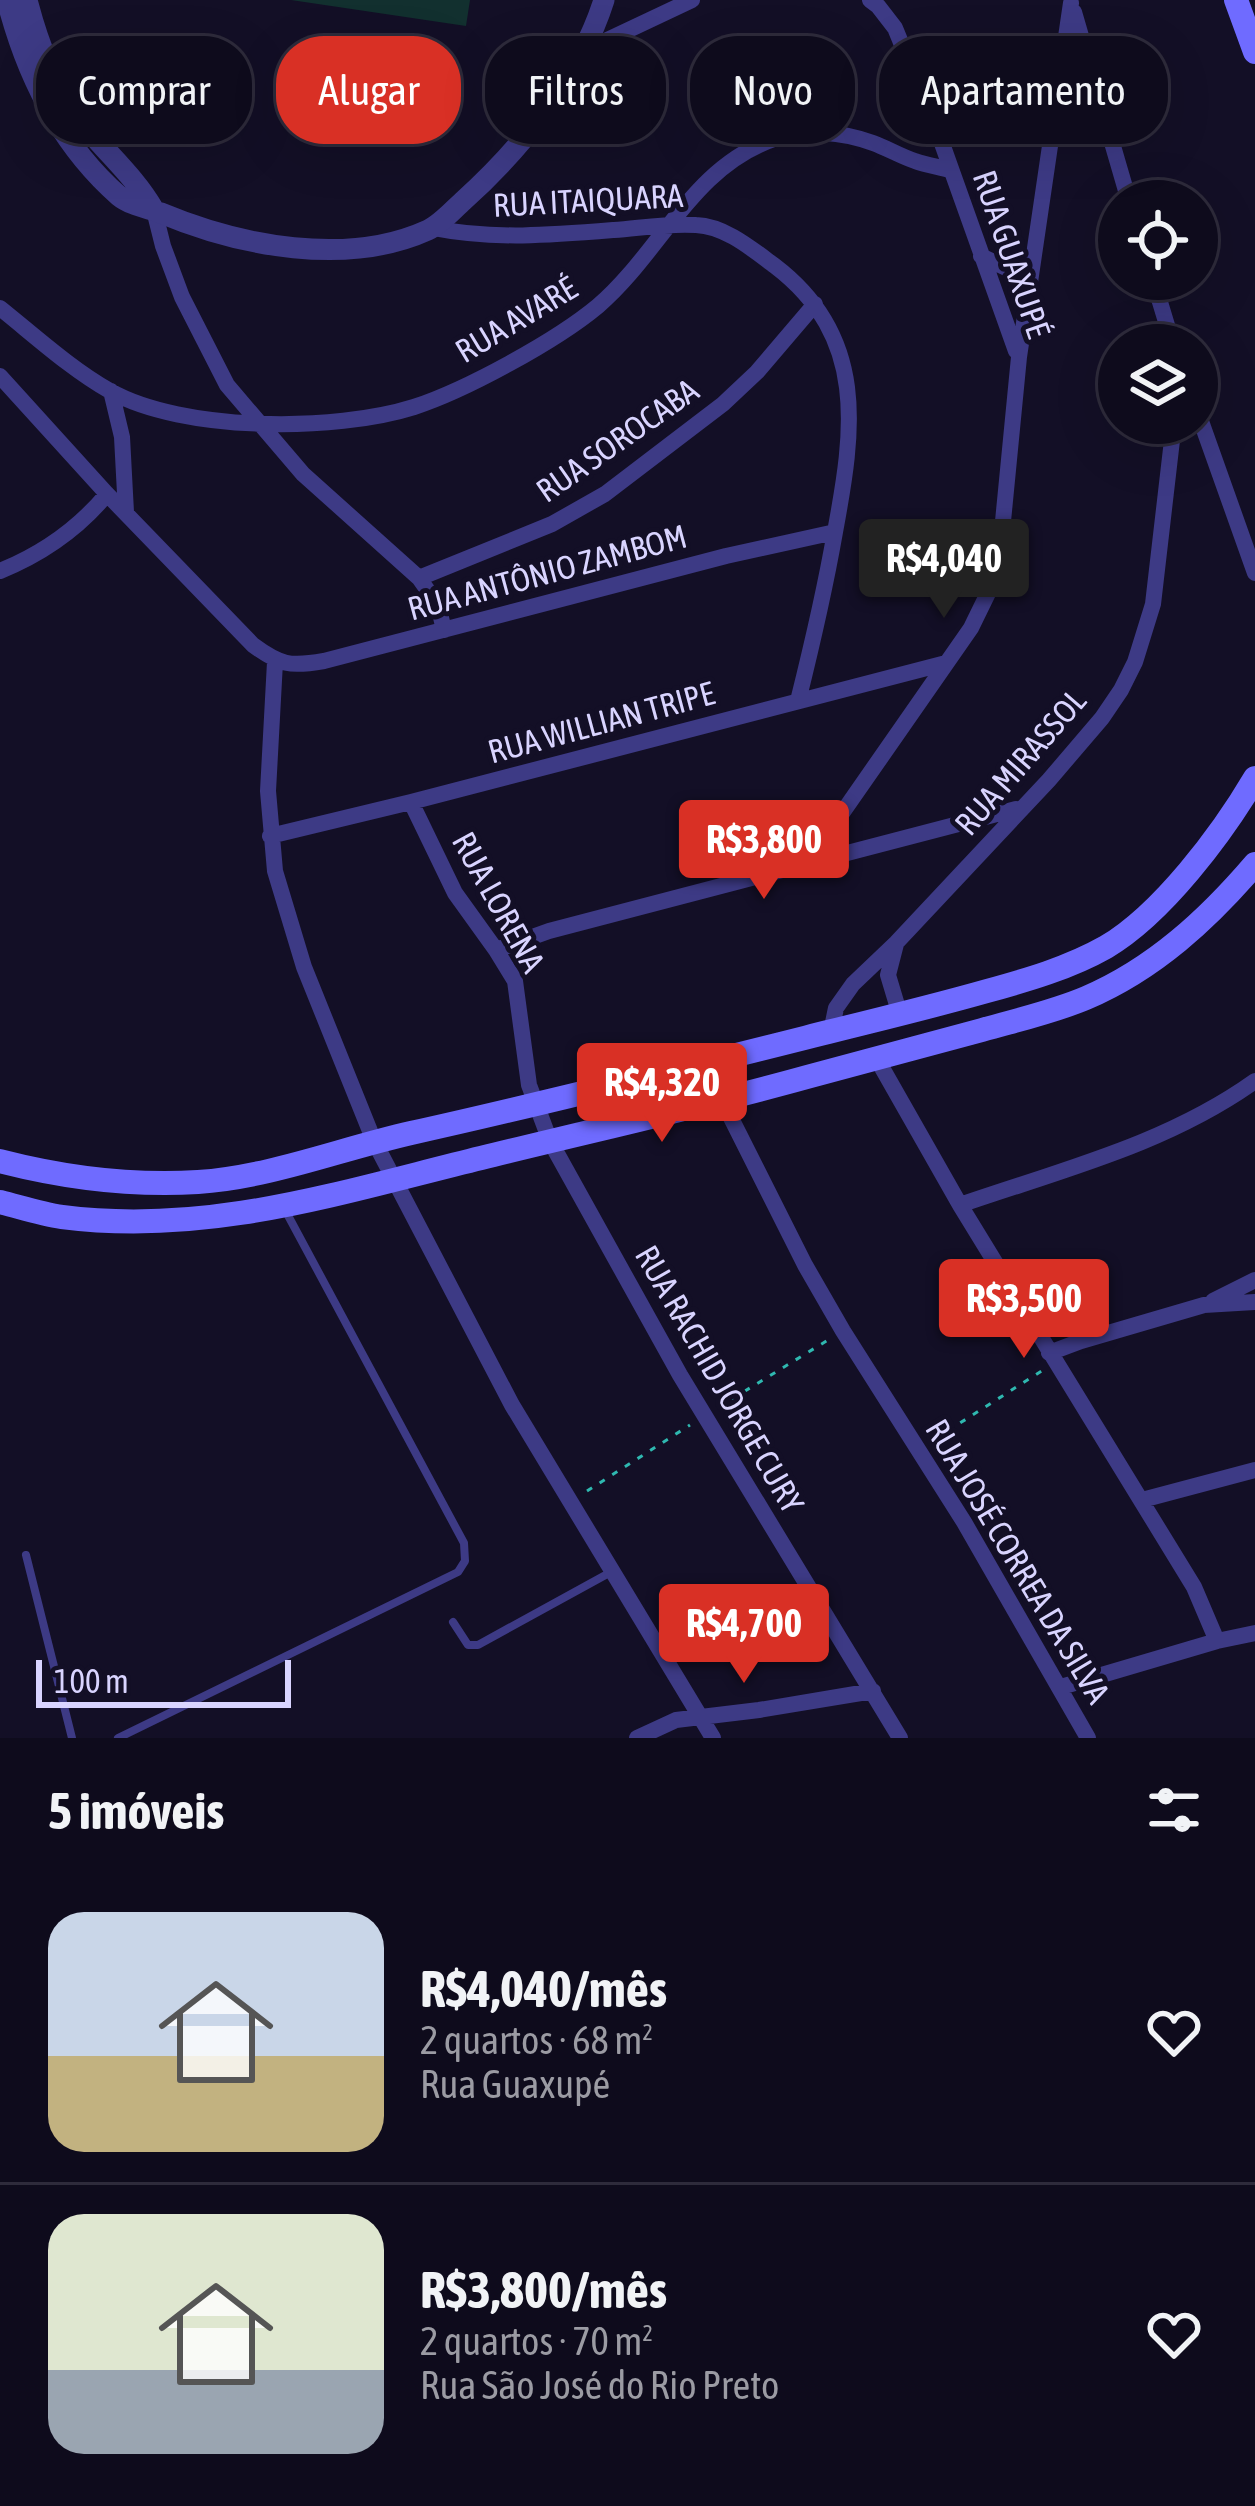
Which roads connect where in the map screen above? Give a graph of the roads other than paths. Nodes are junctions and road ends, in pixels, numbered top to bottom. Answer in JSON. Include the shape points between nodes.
{"nodes":[{"id":1,"x":7,"y":0,"type":"edge"},
{"id":2,"x":27,"y":0,"type":"edge"},
{"id":3,"x":604,"y":0,"type":"edge"},
{"id":4,"x":692,"y":0,"type":"edge"},
{"id":5,"x":870,"y":0,"type":"edge"},
{"id":6,"x":1236,"y":0,"type":"edge"},
{"id":7,"x":1071,"y":2,"type":"edge"},
{"id":8,"x":590,"y":36,"type":"edge"},
{"id":9,"x":616,"y":36,"type":"edge"},
{"id":10,"x":1066,"y":36,"type":"edge"},
{"id":11,"x":1081,"y":36,"type":"edge"},
{"id":12,"x":1255,"y":52,"type":"edge"},
{"id":13,"x":516,"y":144,"type":"edge"},
{"id":14,"x":1049,"y":144,"type":"edge"},
{"id":15,"x":1113,"y":144,"type":"edge"},
{"id":16,"x":950,"y":170,"type":"junction"},
{"id":17,"x":1123,"y":180,"type":"edge"},
{"id":18,"x":154,"y":211,"type":"junction"},
{"id":19,"x":669,"y":225,"type":"junction"},
{"id":20,"x":433,"y":228,"type":"junction"},
{"id":21,"x":981,"y":256,"type":"junction"},
{"id":22,"x":1029,"y":279,"type":"junction"},
{"id":23,"x":815,"y":304,"type":"junction"},
{"id":24,"x":0,"y":308,"type":"edge"},
{"id":25,"x":1019,"y":357,"type":"junction"},
{"id":26,"x":0,"y":376,"type":"edge"},
{"id":27,"x":111,"y":392,"type":"junction"},
{"id":28,"x":139,"y":402,"type":"junction"},
{"id":29,"x":259,"y":424,"type":"junction"},
{"id":30,"x":122,"y":437,"type":"junction"},
{"id":31,"x":1172,"y":444,"type":"edge"},
{"id":32,"x":1210,"y":444,"type":"edge"},
{"id":33,"x":1213,"y":451,"type":"junction"},
{"id":34,"x":1171,"y":453,"type":"junction"},
{"id":35,"x":107,"y":494,"type":"junction"},
{"id":36,"x":126,"y":512,"type":"junction"},
{"id":37,"x":835,"y":532,"type":"junction"},
{"id":38,"x":0,"y":571,"type":"edge"},
{"id":39,"x":1255,"y":573,"type":"edge"},
{"id":40,"x":419,"y":578,"type":"junction"},
{"id":41,"x":444,"y":630,"type":"junction"},
{"id":42,"x":275,"y":662,"type":"junction"},
{"id":43,"x":946,"y":663,"type":"junction"},
{"id":44,"x":798,"y":701,"type":"junction"},
{"id":45,"x":1255,"y":778,"type":"edge"},
{"id":46,"x":411,"y":802,"type":"junction"},
{"id":47,"x":1019,"y":808,"type":"junction"},
{"id":48,"x":270,"y":836,"type":"junction"},
{"id":49,"x":828,"y":858,"type":"junction"},
{"id":50,"x":1255,"y":864,"type":"edge"},
{"id":51,"x":896,"y":943,"type":"junction"},
{"id":52,"x":496,"y":950,"type":"junction"},
{"id":53,"x":900,"y":1015,"type":"junction"},
{"id":54,"x":831,"y":1031,"type":"junction"},
{"id":55,"x":910,"y":1050,"type":"junction"},
{"id":56,"x":878,"y":1059,"type":"junction"},
{"id":57,"x":850,"y":1065,"type":"junction"},
{"id":58,"x":1255,"y":1081,"type":"edge"},
{"id":59,"x":722,"y":1100,"type":"junction"},
{"id":60,"x":536,"y":1106,"type":"junction"},
{"id":61,"x":374,"y":1141,"type":"junction"},
{"id":62,"x":550,"y":1141,"type":"junction"},
{"id":63,"x":0,"y":1161,"type":"edge"},
{"id":64,"x":393,"y":1180,"type":"junction"},
{"id":65,"x":0,"y":1202,"type":"edge"},
{"id":66,"x":960,"y":1205,"type":"junction"},
{"id":67,"x":283,"y":1207,"type":"junction"},
{"id":68,"x":1255,"y":1280,"type":"edge"},
{"id":69,"x":1255,"y":1302,"type":"edge"},
{"id":70,"x":1204,"y":1305,"type":"junction"},
{"id":71,"x":1052,"y":1358,"type":"junction"},
{"id":72,"x":1255,"y":1470,"type":"edge"},
{"id":73,"x":1142,"y":1500,"type":"junction"},
{"id":74,"x":26,"y":1555,"type":"dead end"},
{"id":75,"x":613,"y":1571,"type":"junction"},
{"id":76,"x":453,"y":1622,"type":"dead end"},
{"id":77,"x":1255,"y":1633,"type":"edge"},
{"id":78,"x":1217,"y":1642,"type":"junction"},
{"id":79,"x":1060,"y":1687,"type":"junction"},
{"id":80,"x":873,"y":1691,"type":"junction"},
{"id":81,"x":700,"y":1716,"type":"junction"},
{"id":82,"x":73,"y":1738,"type":"edge"},
{"id":83,"x":118,"y":1738,"type":"edge"},
{"id":84,"x":637,"y":1738,"type":"edge"},
{"id":85,"x":713,"y":1738,"type":"edge"},
{"id":86,"x":901,"y":1738,"type":"edge"},
{"id":87,"x":1088,"y":1738,"type":"edge"}],
"edges":[{"from":1,"to":18,"type":"street","via":[[54,121],[124,201]]},
{"from":2,"to":18,"type":"street","via":[[75,113]]},
{"from":3,"to":8,"type":"street"},
{"from":4,"to":9,"type":"street"},
{"from":5,"to":16,"type":"street","name":"RUA GUAXUPÉ","via":[[895,28]]},
{"from":6,"to":12,"type":"main road"},
{"from":7,"to":10,"type":"street"},
{"from":7,"to":11,"type":"street"},
{"from":13,"to":20,"type":"street"},
{"from":14,"to":22,"type":"street"},
{"from":15,"to":17,"type":"street"},
{"from":16,"to":19,"type":"street","name":"RUA AVARÉ","via":[[837,134],[777,137],[712,174]]},
{"from":16,"to":21,"type":"street","name":"RUA GUAXUPÉ"},
{"from":18,"to":20,"type":"street","via":[[279,247],[366,248]]},
{"from":18,"to":29,"type":"street","via":[[182,297],[227,385]]},
{"from":19,"to":20,"type":"street","name":"RUA ITAIQUARA","via":[[520,237]]},
{"from":19,"to":23,"type":"street","name":"RUA ITAIQUARA","via":[[701,224],[737,238]]},
{"from":19,"to":29,"type":"street","name":"RUA AVARÉ","via":[[598,306],[450,392],[373,415]]},
{"from":21,"to":22,"type":"street"},
{"from":21,"to":25,"type":"street","name":"RUA GUAXUPÉ"},
{"from":22,"to":25,"type":"street"},
{"from":23,"to":37,"type":"street","name":"RUA ITAIQUARA","via":[[840,352],[851,418]]},
{"from":23,"to":40,"type":"street","name":"RUA SOROCABA","via":[[723,404],[605,494]]},
{"from":24,"to":27,"type":"street","name":"RUA AVARÉ"},
{"from":25,"to":43,"type":"street","name":"RUA GUAXUPÉ","via":[[1000,552],[971,628]]},
{"from":26,"to":35,"type":"street"},
{"from":27,"to":28,"type":"street","name":"RUA AVARÉ"},
{"from":27,"to":30,"type":"street"},
{"from":28,"to":29,"type":"street","name":"RUA AVARÉ"},
{"from":28,"to":30,"type":"street"},
{"from":29,"to":40,"type":"street"},
{"from":30,"to":36,"type":"street"},
{"from":31,"to":34,"type":"street","name":"RUA MIRASSOL"},
{"from":32,"to":33,"type":"street"},
{"from":33,"to":34,"type":"street"},
{"from":33,"to":39,"type":"street"},
{"from":34,"to":47,"type":"street","name":"RUA MIRASSOL","via":[[1153,604],[1135,662],[1102,718]]},
{"from":35,"to":36,"type":"street"},
{"from":35,"to":38,"type":"street","via":[[47,548]]},
{"from":36,"to":42,"type":"street"},
{"from":37,"to":41,"type":"street","name":"RUA ANTÔNIO ZAMBOM"},
{"from":37,"to":44,"type":"street","name":"RUA ITAIQUARA"},
{"from":40,"to":41,"type":"street"},
{"from":41,"to":42,"type":"street","name":"RUA ANTÔNIO ZAMBOM","via":[[324,662]]},
{"from":42,"to":48,"type":"street"},
{"from":43,"to":44,"type":"street","name":"RUA WILLIAN TRIPE"},
{"from":43,"to":49,"type":"street","name":"RUA GUAXUPÉ","via":[[838,819]]},
{"from":44,"to":46,"type":"street","name":"RUA WILLIAN TRIPE"},
{"from":45,"to":53,"type":"main road","via":[[1161,904],[1119,939],[1024,981]]},
{"from":46,"to":48,"type":"street","name":"RUA WILLIAN TRIPE"},
{"from":46,"to":52,"type":"street","name":"RUA LORENA","via":[[455,893]]},
{"from":47,"to":49,"type":"street"},
{"from":47,"to":51,"type":"street","name":"RUA MIRASSOL"},
{"from":48,"to":61,"type":"street","via":[[304,967]]},
{"from":49,"to":52,"type":"street"},
{"from":50,"to":55,"type":"main road","via":[[1196,927],[1127,978],[1035,1016]]},
{"from":51,"to":53,"type":"street","via":[[888,975]]},
{"from":51,"to":54,"type":"street","name":"RUA MIRASSOL","via":[[843,997]]},
{"from":52,"to":60,"type":"street","name":"RUA LORENA","via":[[518,993]]},
{"from":53,"to":54,"type":"main road"},
{"from":53,"to":55,"type":"main road"},
{"from":54,"to":57,"type":"main road"},
{"from":54,"to":60,"type":"main road"},
{"from":55,"to":56,"type":"main road"},
{"from":56,"to":57,"type":"main road"},
{"from":56,"to":66,"type":"street"},
{"from":57,"to":59,"type":"main road"},
{"from":58,"to":66,"type":"street","via":[[1146,1141]]},
{"from":59,"to":62,"type":"main road"},
{"from":59,"to":79,"type":"street","name":"RUA JOSÉ CORREA DA SILVA","via":[[843,1331]]},
{"from":60,"to":61,"type":"main road"},
{"from":60,"to":62,"type":"street","name":"RUA RACHID JORGE CURY"},
{"from":61,"to":63,"type":"main road","via":[[200,1181],[94,1180]]},
{"from":61,"to":64,"type":"street"},
{"from":62,"to":64,"type":"main road"},
{"from":62,"to":80,"type":"street","name":"RUA RACHID JORGE CURY","via":[[704,1416]]},
{"from":64,"to":67,"type":"main road"},
{"from":64,"to":75,"type":"street","via":[[512,1405]]},
{"from":65,"to":67,"type":"main road","via":[[58,1216],[156,1222]]},
{"from":66,"to":71,"type":"street"},
{"from":67,"to":83,"type":"lane","via":[[464,1543],[463,1568]]},
{"from":68,"to":70,"type":"street"},
{"from":69,"to":70,"type":"street"},
{"from":70,"to":71,"type":"street","via":[[1081,1341]]},
{"from":71,"to":73,"type":"street"},
{"from":72,"to":73,"type":"street"},
{"from":73,"to":78,"type":"street"},
{"from":74,"to":82,"type":"lane"},
{"from":75,"to":76,"type":"lane","via":[[478,1645],[468,1645]]},
{"from":75,"to":81,"type":"street"},
{"from":77,"to":78,"type":"street"},
{"from":78,"to":79,"type":"street"},
{"from":79,"to":87,"type":"street","name":"RUA JOSÉ CORREA DA SILVA"},
{"from":80,"to":81,"type":"street"},
{"from":80,"to":86,"type":"street","name":"RUA RACHID JORGE CURY"},
{"from":81,"to":84,"type":"street"},
{"from":81,"to":85,"type":"street"}]}
